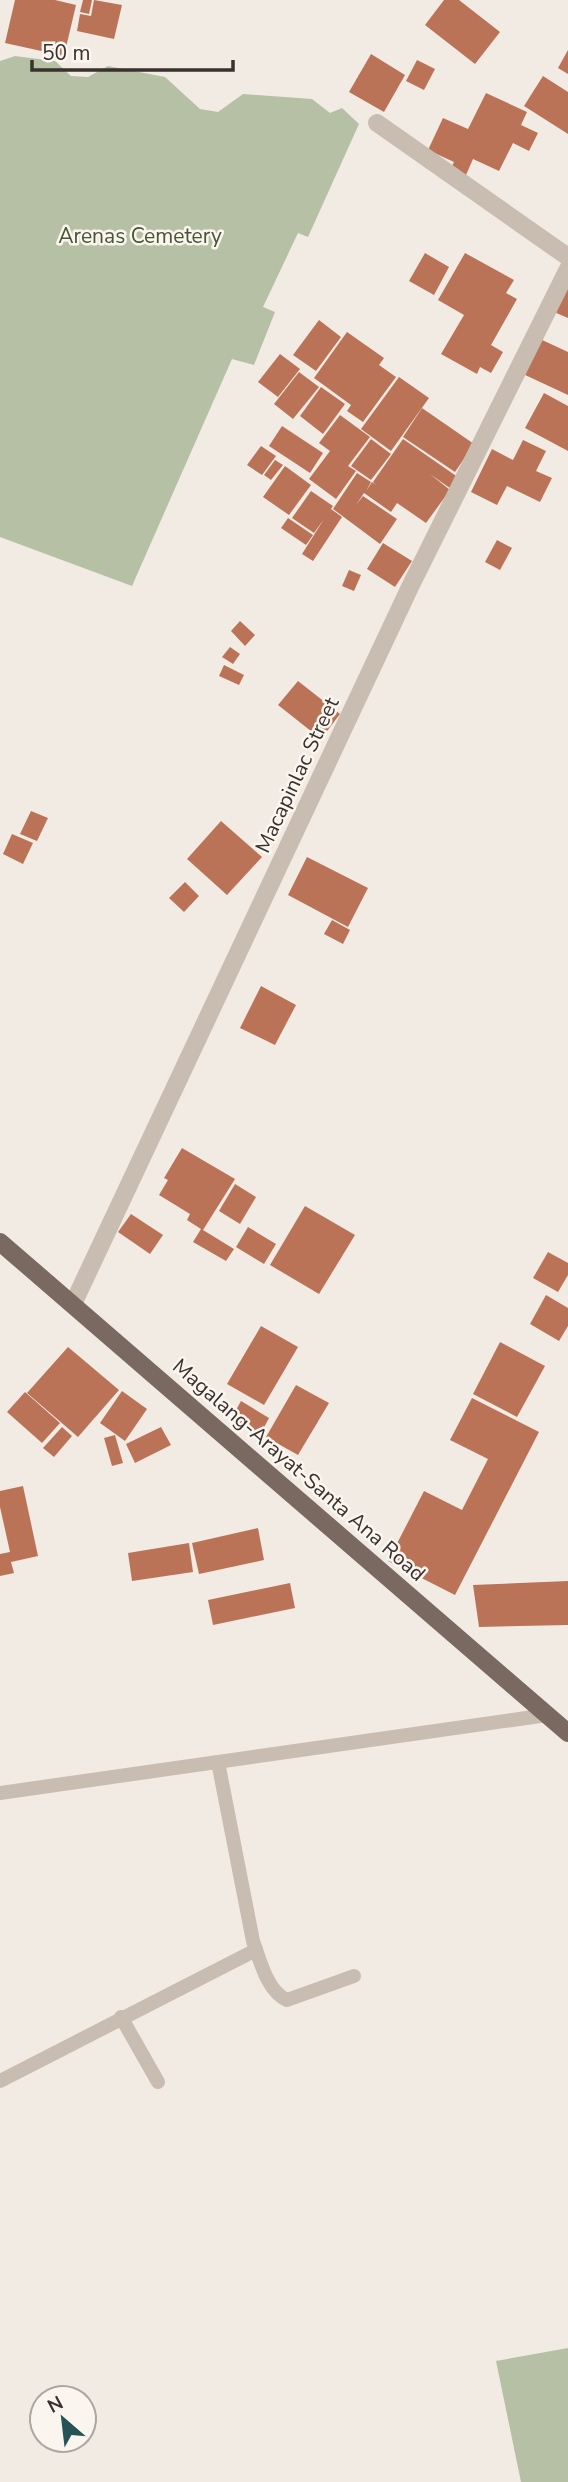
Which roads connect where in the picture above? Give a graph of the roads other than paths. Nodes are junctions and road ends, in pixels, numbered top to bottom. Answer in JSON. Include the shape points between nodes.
{"nodes":[{"id":1,"x":377,"y":123,"type":"dead end"},
{"id":2,"x":568,"y":257,"type":"edge"},
{"id":3,"x":568,"y":269,"type":"edge"},
{"id":4,"x":0,"y":1242,"type":"edge"},
{"id":5,"x":72,"y":1304,"type":"junction"},
{"id":6,"x":547,"y":1715,"type":"junction"},
{"id":7,"x":568,"y":1734,"type":"edge"},
{"id":8,"x":218,"y":1762,"type":"junction"},
{"id":9,"x":0,"y":1793,"type":"edge"},
{"id":10,"x":256,"y":1950,"type":"junction"},
{"id":11,"x":354,"y":1976,"type":"dead end"},
{"id":12,"x":121,"y":2017,"type":"junction"},
{"id":13,"x":0,"y":2081,"type":"edge"},
{"id":14,"x":158,"y":2082,"type":"dead end"}],
"edges":[{"from":1,"to":2,"type":"street"},
{"from":3,"to":5,"type":"street","name":"Macapinlac Street","via":[[410,587]]},
{"from":4,"to":5,"type":"main road","name":"Magalang-Arayat-Santa Ana Road"},
{"from":5,"to":6,"type":"main road","name":"Magalang-Arayat-Santa Ana Road"},
{"from":6,"to":7,"type":"main road","name":"Magalang-Arayat-Santa Ana Road"},
{"from":6,"to":8,"type":"lane"},
{"from":8,"to":9,"type":"lane"},
{"from":8,"to":10,"type":"lane"},
{"from":10,"to":11,"type":"lane","via":[[279,1996],[287,2000]]},
{"from":10,"to":12,"type":"lane"},
{"from":12,"to":13,"type":"lane"},
{"from":12,"to":14,"type":"lane"}]}
